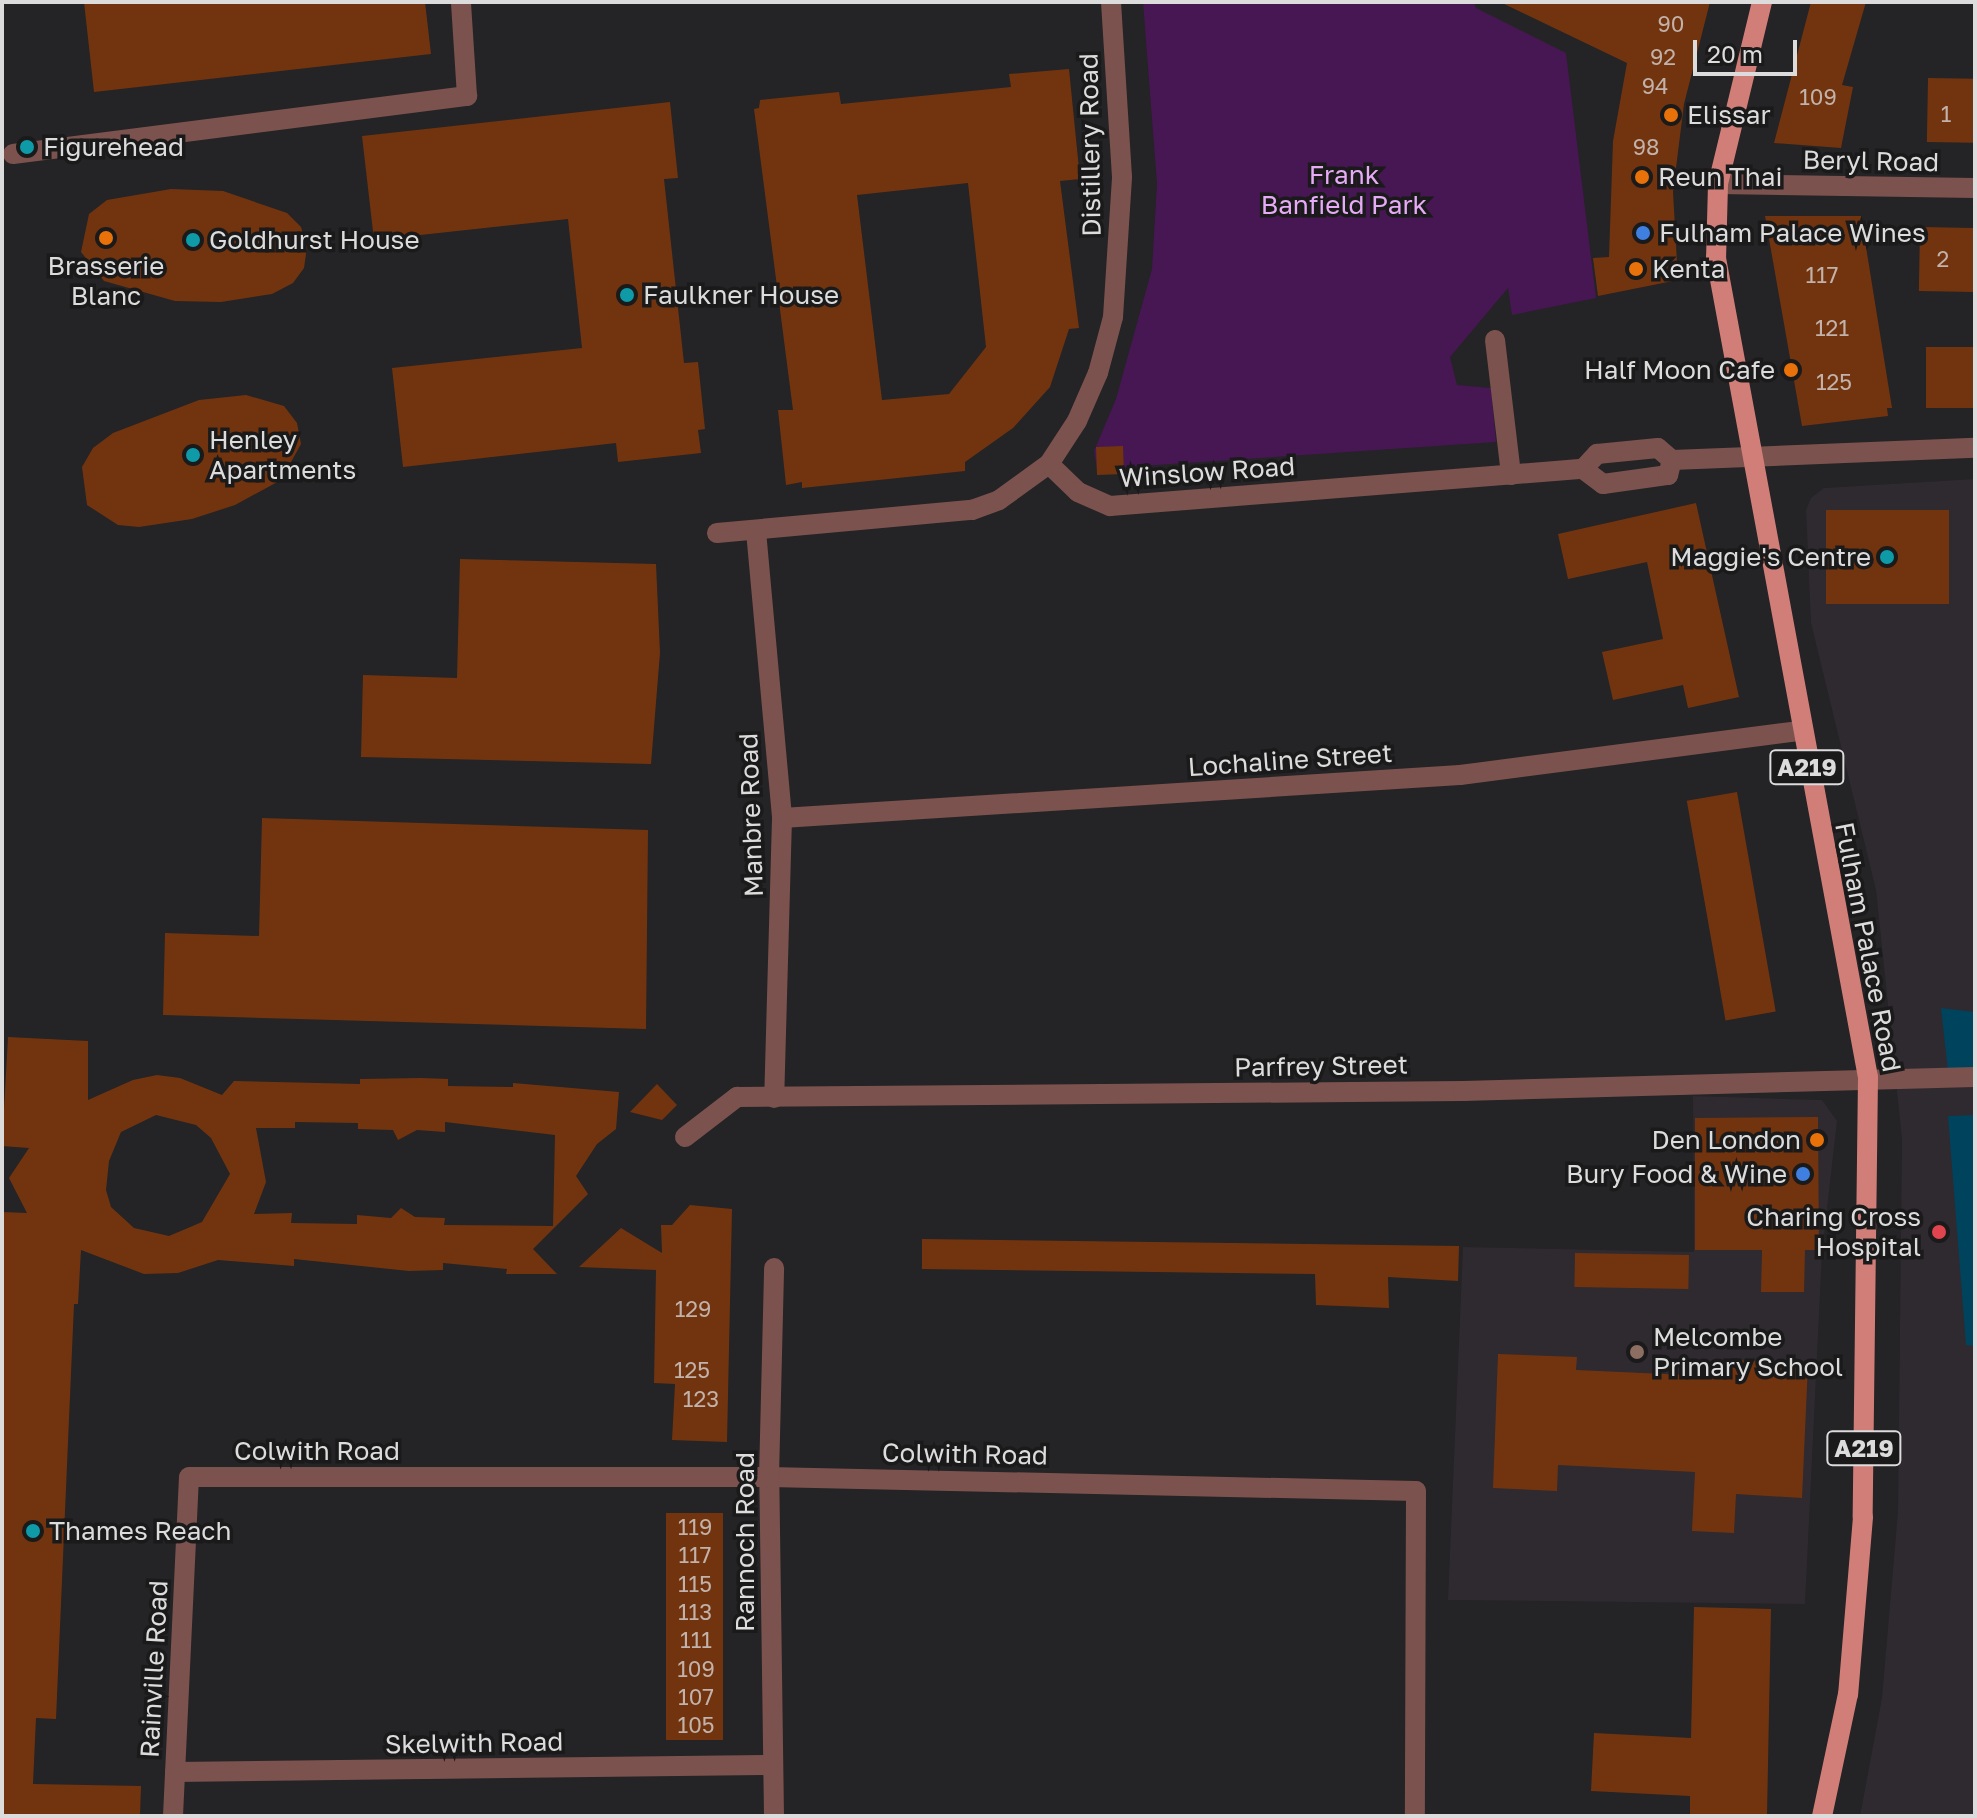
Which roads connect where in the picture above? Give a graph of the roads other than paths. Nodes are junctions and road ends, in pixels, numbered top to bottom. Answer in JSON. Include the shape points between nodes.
{"nodes":[{"id":1,"x":461,"y":2,"type":"edge"},
{"id":2,"x":1111,"y":2,"type":"edge"},
{"id":3,"x":1762,"y":2,"type":"edge"},
{"id":4,"x":13,"y":154,"type":"dead end"},
{"id":5,"x":1718,"y":184,"type":"junction"},
{"id":6,"x":1975,"y":188,"type":"edge"},
{"id":7,"x":1495,"y":340,"type":"dead end"},
{"id":8,"x":1975,"y":448,"type":"edge"},
{"id":9,"x":1749,"y":457,"type":"junction"},
{"id":10,"x":1672,"y":460,"type":"junction"},
{"id":11,"x":1049,"y":464,"type":"junction"},
{"id":12,"x":1583,"y":469,"type":"junction"},
{"id":13,"x":1511,"y":475,"type":"junction"},
{"id":14,"x":756,"y":531,"type":"junction"},
{"id":15,"x":717,"y":533,"type":"dead end"},
{"id":16,"x":1800,"y":731,"type":"junction"},
{"id":17,"x":782,"y":818,"type":"junction"},
{"id":18,"x":1868,"y":1077,"type":"junction"},
{"id":19,"x":1975,"y":1077,"type":"edge"},
{"id":20,"x":774,"y":1098,"type":"junction"},
{"id":21,"x":685,"y":1137,"type":"dead end"},
{"id":22,"x":774,"y":1268,"type":"dead end"},
{"id":23,"x":189,"y":1477,"type":"joint"},
{"id":24,"x":769,"y":1477,"type":"junction"},
{"id":25,"x":773,"y":1765,"type":"junction"},
{"id":26,"x":175,"y":1772,"type":"junction"},
{"id":27,"x":173,"y":1816,"type":"edge"},
{"id":28,"x":774,"y":1816,"type":"edge"},
{"id":29,"x":1415,"y":1816,"type":"edge"},
{"id":30,"x":1822,"y":1816,"type":"edge"}],
"edges":[{"from":1,"to":4,"type":"street","via":[[467,96]]},
{"from":2,"to":11,"type":"street","name":"Distillery Road","via":[[1122,177],[1113,317],[1082,409]]},
{"from":3,"to":5,"type":"main road","name":"Fulham Palace Road","number":"A219"},
{"from":5,"to":6,"type":"street","name":"Beryl Road"},
{"from":5,"to":9,"type":"main road","name":"Fulham Palace Road","number":"A219","via":[[1716,258]]},
{"from":7,"to":13,"type":"street"},
{"from":8,"to":9,"type":"street","name":"Winslow Road"},
{"from":9,"to":10,"type":"street","name":"Winslow Road"},
{"from":9,"to":16,"type":"main road","name":"Fulham Palace Road","number":"A219"},
{"from":10,"to":12,"type":"street","name":"Winslow Road","via":[[1658,448],[1597,454]]},
{"from":10,"to":12,"type":"street","name":"Winslow Road","via":[[1668,475],[1603,484]]},
{"from":11,"to":13,"type":"street","name":"Winslow Road","via":[[1078,492],[1110,506]]},
{"from":11,"to":14,"type":"street","via":[[999,500],[972,510]]},
{"from":12,"to":13,"type":"street","name":"Winslow Road"},
{"from":14,"to":15,"type":"street"},
{"from":14,"to":17,"type":"street","name":"Manbre Road"},
{"from":16,"to":17,"type":"street","name":"Lochaline Street","via":[[1460,775]]},
{"from":16,"to":18,"type":"main road","name":"Fulham Palace Road","number":"A219"},
{"from":17,"to":20,"type":"street","name":"Manbre Road"},
{"from":18,"to":19,"type":"street","name":"Parfrey Street"},
{"from":18,"to":20,"type":"street","name":"Parfrey Street","via":[[1463,1091]]},
{"from":18,"to":30,"type":"main road","name":"Fulham Palace Road","number":"A219","via":[[1863,1517],[1848,1694]]},
{"from":20,"to":21,"type":"street","name":"Parfrey Street","via":[[737,1097]]},
{"from":22,"to":24,"type":"street","name":"Rannoch Road"},
{"from":23,"to":24,"type":"street","name":"Colwith Road"},
{"from":23,"to":26,"type":"street","name":"Rainville Road"},
{"from":24,"to":25,"type":"street","name":"Rannoch Road"},
{"from":24,"to":29,"type":"street","name":"Colwith Road","via":[[1416,1491]]},
{"from":25,"to":26,"type":"street","name":"Skelwith Road"},
{"from":25,"to":28,"type":"street","name":"Rannoch Road"},
{"from":26,"to":27,"type":"street","name":"Rainville Road"}]}
